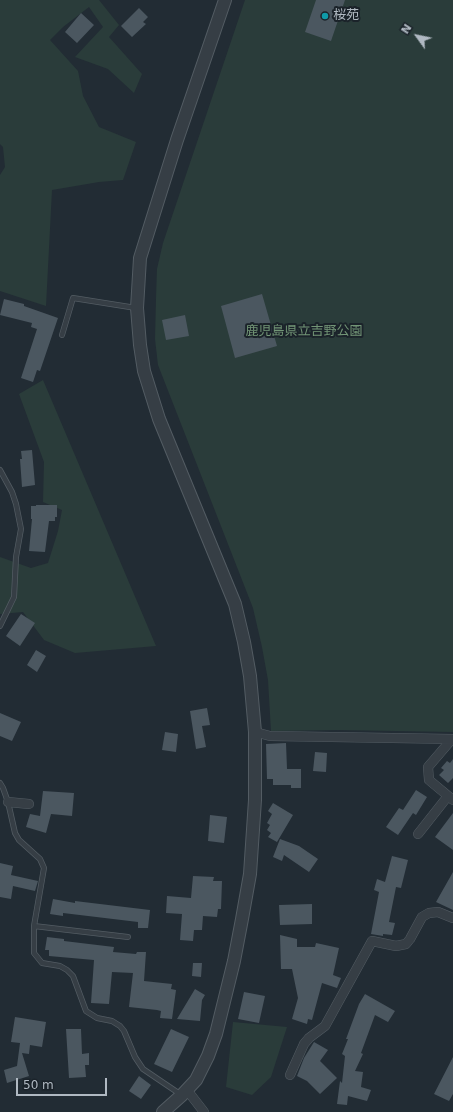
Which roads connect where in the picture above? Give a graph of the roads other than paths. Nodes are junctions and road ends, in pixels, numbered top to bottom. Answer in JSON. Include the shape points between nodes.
{"nodes":[{"id":1,"x":225,"y":0,"type":"edge"},
{"id":2,"x":137,"y":308,"type":"junction"},
{"id":3,"x":62,"y":335,"type":"dead end"},
{"id":4,"x":0,"y":470,"type":"edge"},
{"id":5,"x":0,"y":626,"type":"edge"},
{"id":6,"x":255,"y":732,"type":"junction"},
{"id":7,"x":452,"y":739,"type":"edge"},
{"id":8,"x":0,"y":783,"type":"edge"},
{"id":9,"x":450,"y":798,"type":"edge"},
{"id":10,"x":8,"y":802,"type":"junction"},
{"id":11,"x":29,"y":804,"type":"dead end"},
{"id":12,"x":418,"y":834,"type":"dead end"},
{"id":13,"x":453,"y":918,"type":"edge"},
{"id":14,"x":34,"y":926,"type":"junction"},
{"id":15,"x":128,"y":937,"type":"dead end"},
{"id":16,"x":290,"y":1075,"type":"dead end"},
{"id":17,"x":184,"y":1093,"type":"junction"},
{"id":18,"x":163,"y":1112,"type":"edge"},
{"id":19,"x":204,"y":1112,"type":"edge"}],
"edges":[{"from":1,"to":2,"type":"street","via":[[140,258]]},
{"from":2,"to":3,"type":"lane","via":[[73,298]]},
{"from":2,"to":6,"type":"street","via":[[144,371],[159,419],[235,604],[250,676]]},
{"from":4,"to":5,"type":"lane","via":[[12,492],[21,529],[16,557],[14,597]]},
{"from":6,"to":7,"type":"street","via":[[270,736]]},
{"from":6,"to":17,"type":"street","via":[[255,800],[250,874],[234,961],[208,1056],[196,1080]]},
{"from":7,"to":9,"type":"street","via":[[428,767],[429,780]]},
{"from":8,"to":10,"type":"lane"},
{"from":9,"to":12,"type":"street"},
{"from":10,"to":11,"type":"street"},
{"from":10,"to":14,"type":"lane","via":[[17,837],[40,859],[44,868]]},
{"from":13,"to":16,"type":"street","via":[[438,912],[429,913],[422,917],[406,944],[396,946],[372,941],[325,1026],[304,1044]]},
{"from":14,"to":15,"type":"lane"},
{"from":14,"to":17,"type":"lane","via":[[34,953],[42,963],[67,970],[73,976],[86,1011],[120,1026],[143,1069]]},
{"from":17,"to":18,"type":"street"},
{"from":17,"to":19,"type":"street"}]}
